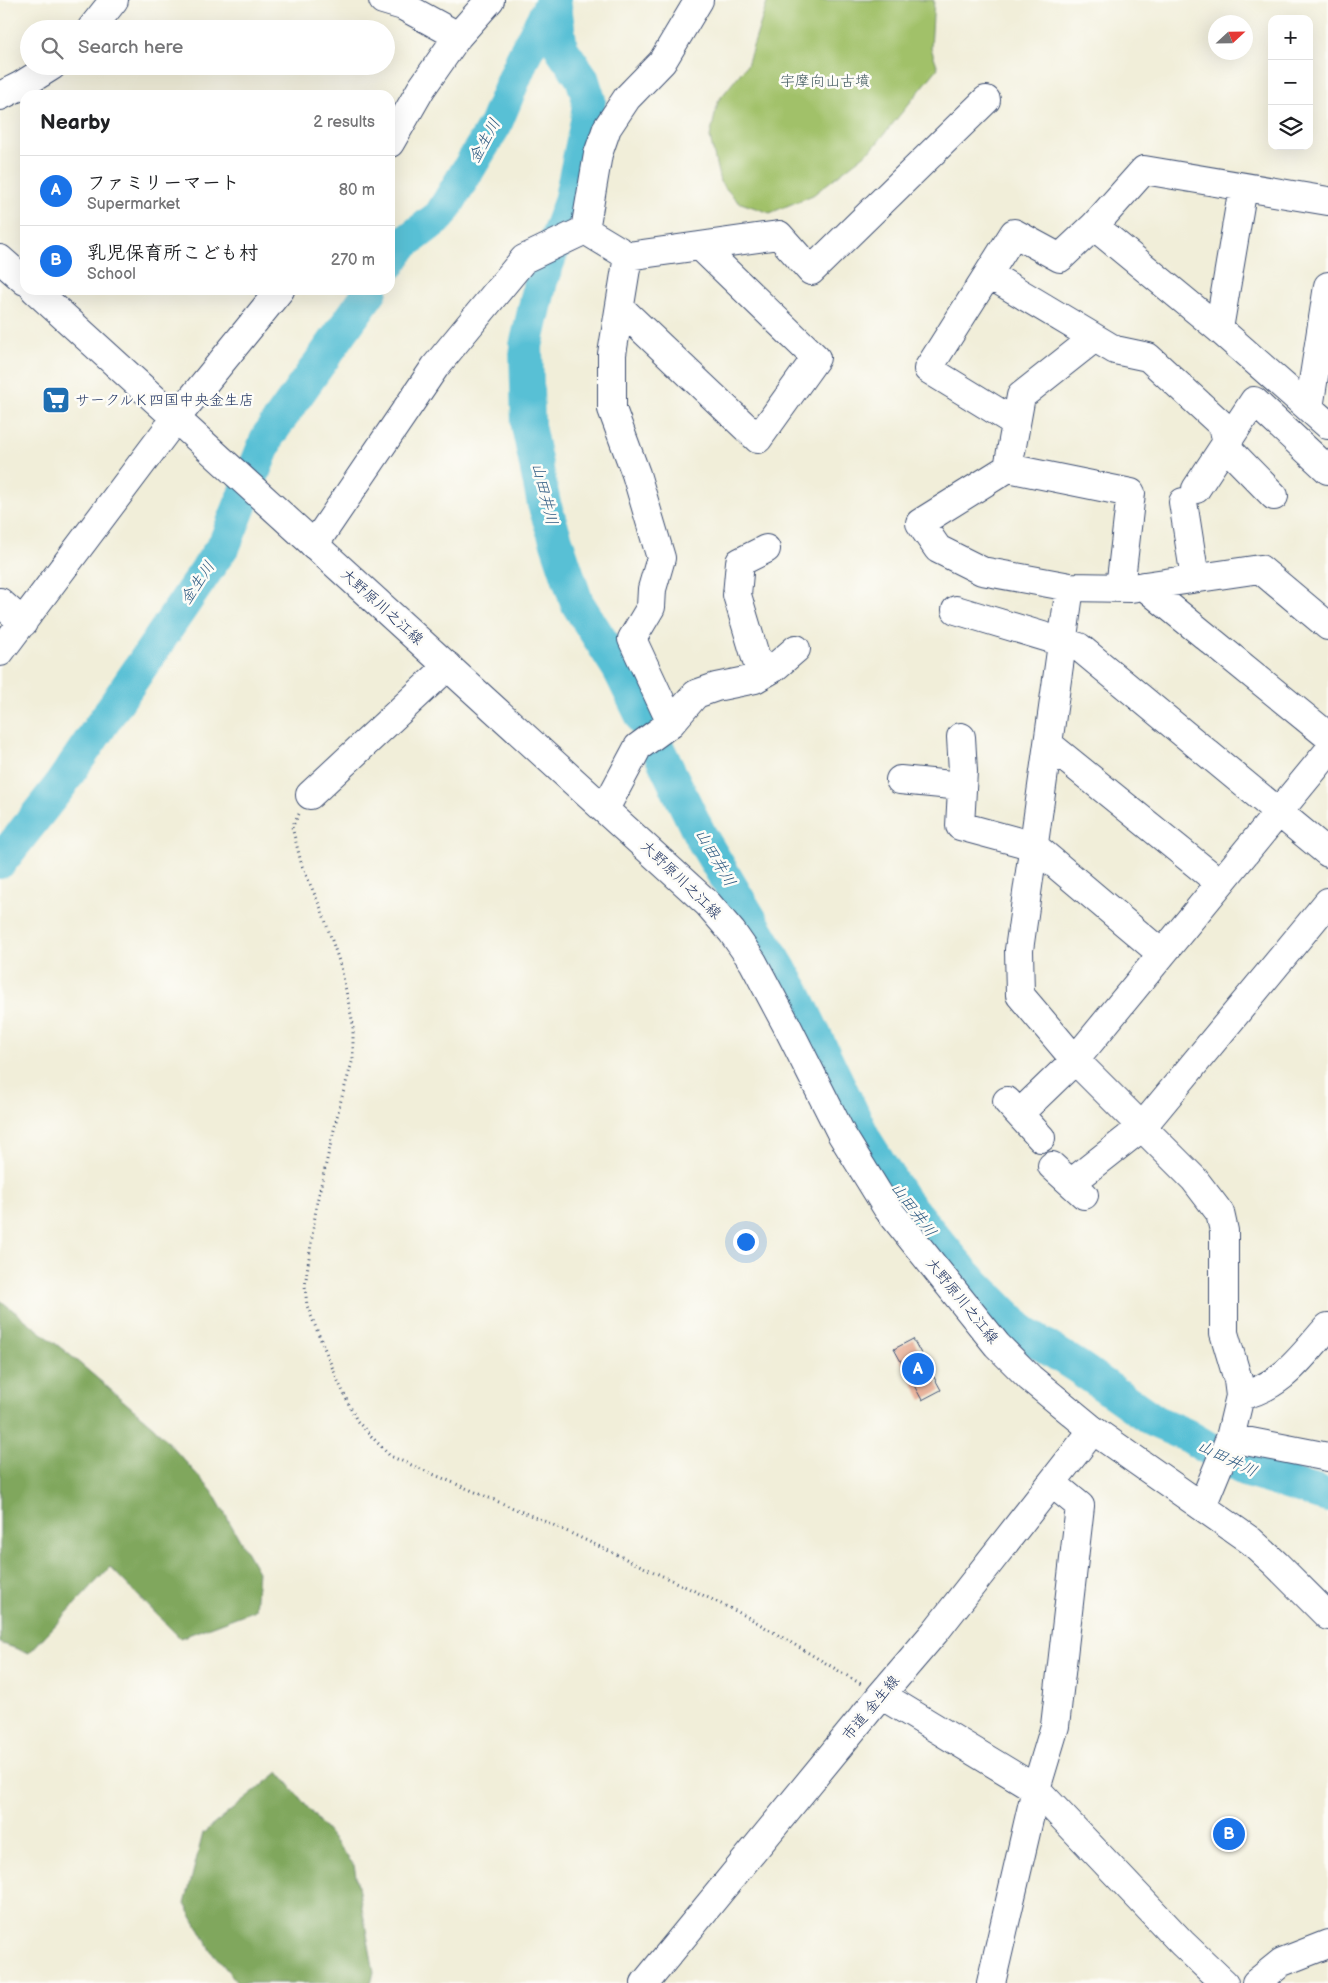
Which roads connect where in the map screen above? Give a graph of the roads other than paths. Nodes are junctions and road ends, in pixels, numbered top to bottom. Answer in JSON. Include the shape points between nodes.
{"nodes":[{"id":1,"x":114,"y":0,"type":"edge"},
{"id":2,"x":382,"y":0,"type":"edge"},
{"id":3,"x":490,"y":0,"type":"edge"},
{"id":4,"x":700,"y":0,"type":"edge"},
{"id":5,"x":98,"y":20,"type":"edge"},
{"id":6,"x":458,"y":36,"type":"junction"},
{"id":7,"x":38,"y":75,"type":"edge"},
{"id":8,"x":0,"y":96,"type":"edge"},
{"id":9,"x":986,"y":100,"type":"dead end"},
{"id":10,"x":395,"y":134,"type":"edge"},
{"id":11,"x":1243,"y":187,"type":"junction"},
{"id":12,"x":1328,"y":201,"type":"edge"},
{"id":13,"x":1094,"y":226,"type":"junction"},
{"id":14,"x":585,"y":230,"type":"junction"},
{"id":15,"x":700,"y":246,"type":"junction"},
{"id":16,"x":628,"y":256,"type":"junction"},
{"id":17,"x":0,"y":259,"type":"edge"},
{"id":18,"x":988,"y":274,"type":"junction"},
{"id":19,"x":20,"y":277,"type":"edge"},
{"id":20,"x":1328,"y":286,"type":"edge"},
{"id":21,"x":41,"y":295,"type":"edge"},
{"id":22,"x":276,"y":295,"type":"edge"},
{"id":23,"x":620,"y":308,"type":"junction"},
{"id":24,"x":1219,"y":329,"type":"junction"},
{"id":25,"x":1088,"y":343,"type":"dead end"},
{"id":26,"x":1318,"y":417,"type":"edge"},
{"id":27,"x":176,"y":418,"type":"junction"},
{"id":28,"x":1016,"y":423,"type":"junction"},
{"id":29,"x":1227,"y":443,"type":"junction"},
{"id":30,"x":1008,"y":468,"type":"junction"},
{"id":31,"x":1328,"y":470,"type":"edge"},
{"id":32,"x":1274,"y":496,"type":"dead end"},
{"id":33,"x":314,"y":545,"type":"junction"},
{"id":34,"x":766,"y":549,"type":"dead end"},
{"id":35,"x":1195,"y":578,"type":"junction"},
{"id":36,"x":1132,"y":587,"type":"junction"},
{"id":37,"x":1070,"y":588,"type":"junction"},
{"id":38,"x":0,"y":602,"type":"edge"},
{"id":39,"x":956,"y":610,"type":"dead end"},
{"id":40,"x":23,"y":623,"type":"junction"},
{"id":41,"x":1328,"y":626,"type":"edge"},
{"id":42,"x":1062,"y":642,"type":"junction"},
{"id":43,"x":796,"y":649,"type":"dead end"},
{"id":44,"x":0,"y":652,"type":"edge"},
{"id":45,"x":448,"y":666,"type":"junction"},
{"id":46,"x":761,"y":675,"type":"junction"},
{"id":47,"x":670,"y":723,"type":"junction"},
{"id":48,"x":1328,"y":736,"type":"edge"},
{"id":49,"x":962,"y":737,"type":"dead end"},
{"id":50,"x":1048,"y":744,"type":"junction"},
{"id":51,"x":1328,"y":752,"type":"edge"},
{"id":52,"x":900,"y":780,"type":"dead end"},
{"id":53,"x":962,"y":786,"type":"junction"},
{"id":54,"x":310,"y":795,"type":"road end"},
{"id":55,"x":605,"y":809,"type":"junction"},
{"id":56,"x":1278,"y":812,"type":"junction"},
{"id":57,"x":1034,"y":846,"type":"junction"},
{"id":58,"x":1328,"y":853,"type":"edge"},
{"id":59,"x":1220,"y":883,"type":"junction"},
{"id":60,"x":1328,"y":902,"type":"edge"},
{"id":61,"x":1162,"y":954,"type":"junction"},
{"id":62,"x":1075,"y":1060,"type":"junction"},
{"id":63,"x":1142,"y":1127,"type":"junction"},
{"id":64,"x":1041,"y":1138,"type":"dead end"},
{"id":65,"x":1069,"y":1182,"type":"dead end"},
{"id":66,"x":1328,"y":1327,"type":"edge"},
{"id":67,"x":1240,"y":1396,"type":"junction"},
{"id":68,"x":1093,"y":1430,"type":"junction"},
{"id":69,"x":1230,"y":1438,"type":"junction"},
{"id":70,"x":1328,"y":1457,"type":"edge"},
{"id":71,"x":1052,"y":1484,"type":"junction"},
{"id":72,"x":1202,"y":1506,"type":"junction"},
{"id":73,"x":1328,"y":1616,"type":"edge"},
{"id":74,"x":881,"y":1695,"type":"junction"},
{"id":75,"x":1036,"y":1789,"type":"junction"},
{"id":76,"x":1328,"y":1944,"type":"edge"},
{"id":77,"x":645,"y":1983,"type":"edge"},
{"id":78,"x":991,"y":1983,"type":"edge"},
{"id":79,"x":1224,"y":1983,"type":"edge"},
{"id":80,"x":1256,"y":1983,"type":"edge"}],
"edges":[{"from":1,"to":5,"type":"street"},
{"from":2,"to":6,"type":"street","via":[[404,6]]},
{"from":3,"to":6,"type":"street"},
{"from":4,"to":14,"type":"street","via":[[662,62],[627,98],[607,128],[598,154]]},
{"from":6,"to":10,"type":"street","via":[[421,89]]},
{"from":7,"to":8,"type":"street"},
{"from":9,"to":15,"type":"street","via":[[812,271],[779,235]]},
{"from":11,"to":12,"type":"street"},
{"from":11,"to":13,"type":"street","via":[[1144,170]]},
{"from":11,"to":24,"type":"street"},
{"from":13,"to":18,"type":"street","via":[[1060,258],[1014,233]]},
{"from":13,"to":24,"type":"street"},
{"from":14,"to":16,"type":"street"},
{"from":14,"to":33,"type":"street","via":[[524,259],[435,367]]},
{"from":15,"to":16,"type":"street"},
{"from":15,"to":23,"type":"street","via":[[816,358],[758,439]]},
{"from":16,"to":23,"type":"street"},
{"from":17,"to":19,"type":"street"},
{"from":18,"to":28,"type":"street","via":[[928,369]]},
{"from":18,"to":29,"type":"street","via":[[1115,350],[1148,357],[1223,426]]},
{"from":20,"to":26,"type":"street"},
{"from":21,"to":27,"type":"street","name":"大野原川之江線"},
{"from":22,"to":27,"type":"street"},
{"from":23,"to":47,"type":"street","via":[[612,354],[612,409],[661,558],[652,589],[651,607],[632,639]]},
{"from":24,"to":26,"type":"street"},
{"from":25,"to":28,"type":"street","via":[[1021,396]]},
{"from":27,"to":33,"type":"street","name":"大野原川之江線"},
{"from":27,"to":40,"type":"street"},
{"from":28,"to":30,"type":"street"},
{"from":29,"to":31,"type":"street","via":[[1254,401]]},
{"from":29,"to":32,"type":"street","via":[[1228,450]]},
{"from":29,"to":35,"type":"street","via":[[1189,495]]},
{"from":30,"to":36,"type":"street","via":[[1131,494]]},
{"from":30,"to":37,"type":"street","via":[[920,523],[938,549],[982,571]]},
{"from":33,"to":45,"type":"street","name":"大野原川之江線"},
{"from":34,"to":46,"type":"street","via":[[740,562],[737,595]]},
{"from":35,"to":36,"type":"street"},
{"from":35,"to":41,"type":"street","via":[[1260,569]]},
{"from":36,"to":37,"type":"street"},
{"from":36,"to":48,"type":"street"},
{"from":37,"to":42,"type":"street"},
{"from":38,"to":40,"type":"street"},
{"from":39,"to":42,"type":"street"},
{"from":40,"to":44,"type":"street"},
{"from":42,"to":50,"type":"street"},
{"from":42,"to":56,"type":"street","via":[[1079,647]]},
{"from":43,"to":46,"type":"street"},
{"from":45,"to":54,"type":"street"},
{"from":45,"to":55,"type":"street","name":"大野原川之江線"},
{"from":46,"to":47,"type":"street","via":[[696,694]]},
{"from":47,"to":55,"type":"street","via":[[638,747]]},
{"from":49,"to":53,"type":"street"},
{"from":50,"to":57,"type":"street"},
{"from":50,"to":59,"type":"street"},
{"from":51,"to":56,"type":"street"},
{"from":52,"to":53,"type":"street"},
{"from":53,"to":57,"type":"street","via":[[960,826]]},
{"from":55,"to":68,"type":"street","name":"大野原川之江線","via":[[708,904],[732,932],[769,990],[842,1135],[892,1215],[997,1345],[1030,1378]]},
{"from":56,"to":58,"type":"street"},
{"from":56,"to":59,"type":"street"},
{"from":57,"to":61,"type":"street"},
{"from":57,"to":62,"type":"street","via":[[1019,950],[1020,995]]},
{"from":59,"to":61,"type":"street"},
{"from":60,"to":63,"type":"street"},
{"from":61,"to":62,"type":"street"},
{"from":62,"to":63,"type":"street"},
{"from":62,"to":64,"type":"street","via":[[1012,1107]]},
{"from":63,"to":65,"type":"street"},
{"from":63,"to":67,"type":"street","via":[[1194,1179],[1220,1213],[1224,1231],[1224,1334]]},
{"from":66,"to":67,"type":"street","via":[[1285,1376],[1258,1392]]},
{"from":67,"to":69,"type":"street"},
{"from":68,"to":71,"type":"street","name":"市道 金生線"},
{"from":68,"to":72,"type":"street","name":"大野原川之江線"},
{"from":69,"to":70,"type":"street"},
{"from":69,"to":72,"type":"street"},
{"from":71,"to":74,"type":"street","name":"市道 金生線"},
{"from":71,"to":75,"type":"street","via":[[1080,1506],[1055,1726]]},
{"from":72,"to":73,"type":"street","name":"大野原川之江線","via":[[1264,1552]]},
{"from":74,"to":75,"type":"street"},
{"from":74,"to":77,"type":"street","name":"市道 金生線"},
{"from":75,"to":78,"type":"street"},
{"from":75,"to":79,"type":"street"},
{"from":76,"to":80,"type":"street","via":[[1282,1962]]}]}
